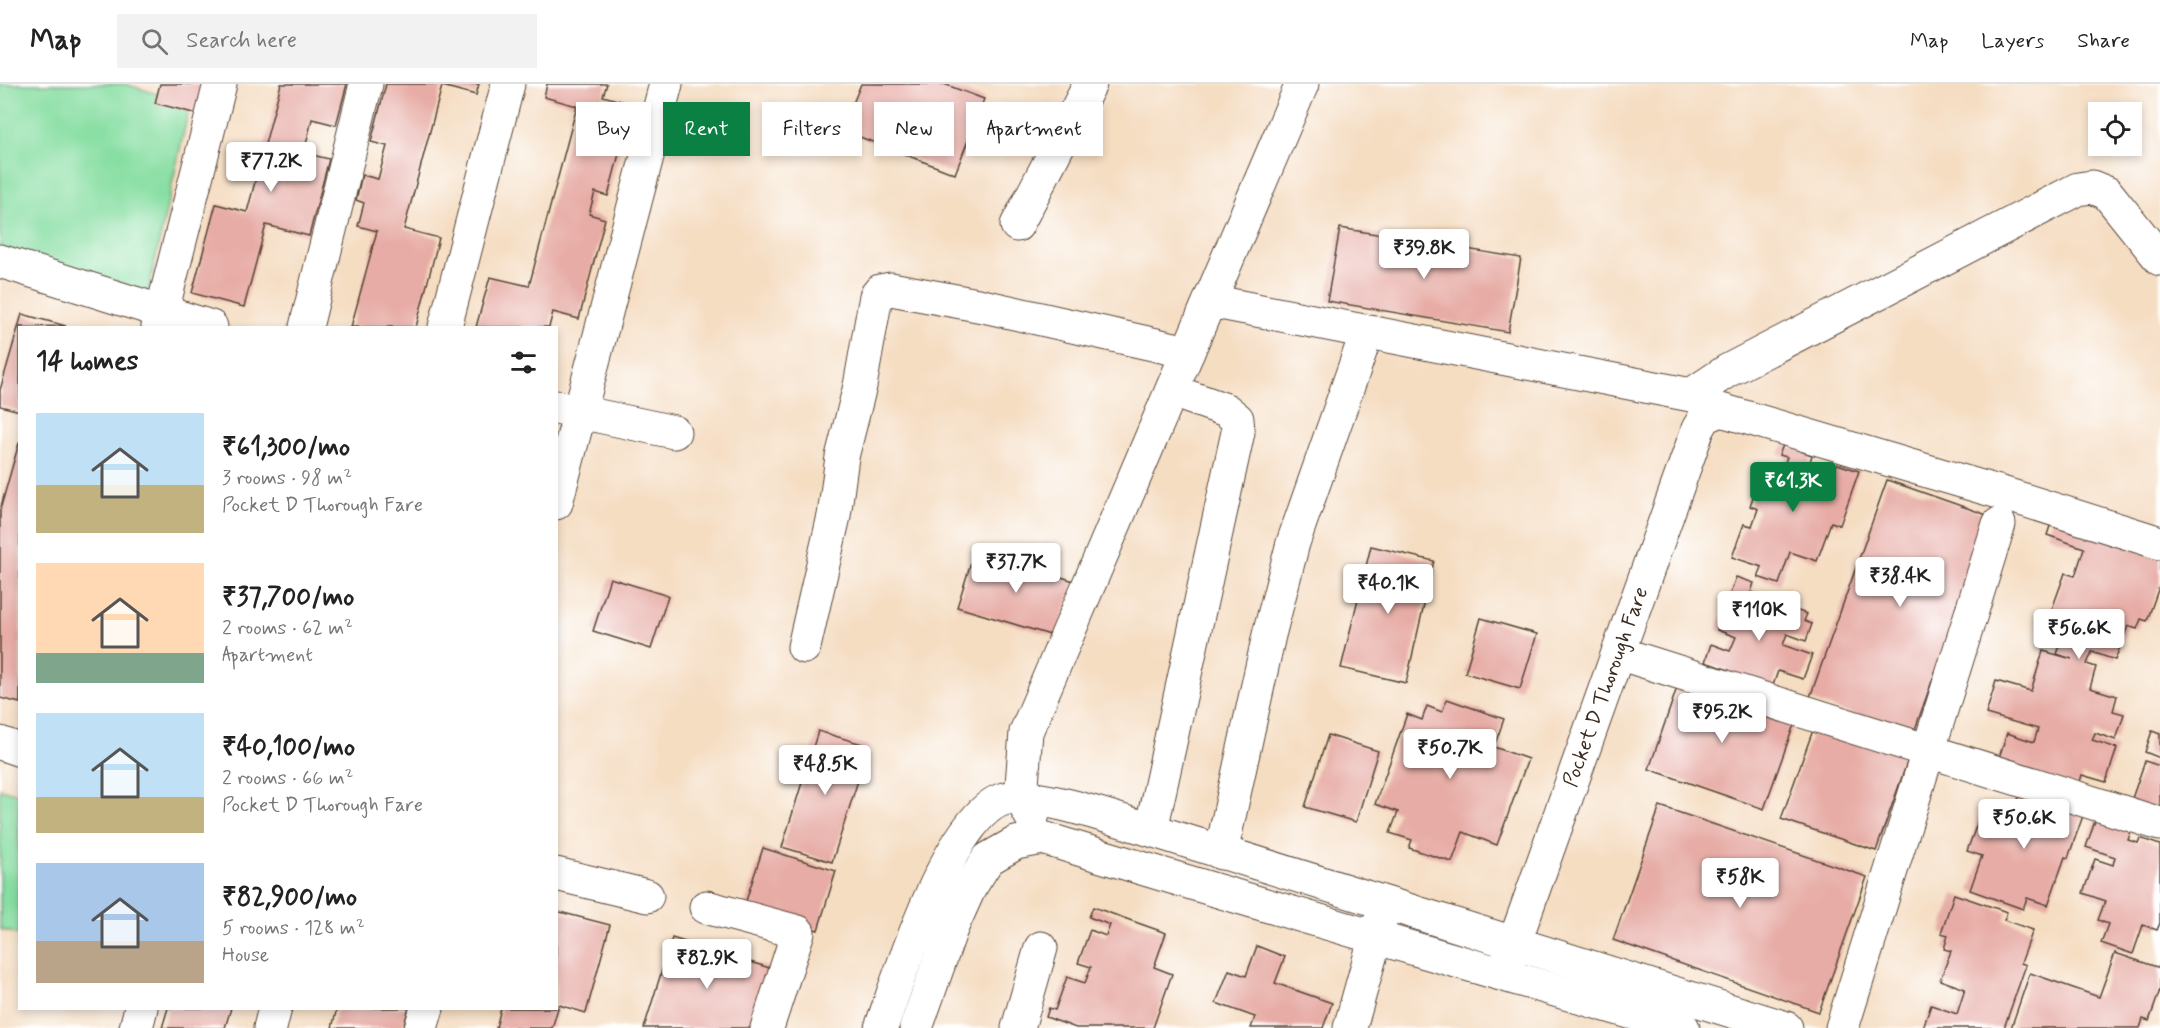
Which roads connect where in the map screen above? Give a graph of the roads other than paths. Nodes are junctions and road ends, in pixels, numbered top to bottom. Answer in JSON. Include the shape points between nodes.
{"nodes":[{"id":1,"x":220,"y":84,"type":"edge"},
{"id":2,"x":366,"y":84,"type":"edge"},
{"id":3,"x":508,"y":84,"type":"edge"},
{"id":4,"x":666,"y":84,"type":"edge"},
{"id":5,"x":1090,"y":84,"type":"edge"},
{"id":6,"x":1302,"y":84,"type":"edge"},
{"id":7,"x":1017,"y":225,"type":"dead end"},
{"id":8,"x":2160,"y":260,"type":"edge"},
{"id":9,"x":0,"y":261,"type":"edge"},
{"id":10,"x":1210,"y":301,"type":"junction"},
{"id":11,"x":161,"y":320,"type":"edge"},
{"id":12,"x":205,"y":326,"type":"edge"},
{"id":13,"x":306,"y":326,"type":"edge"},
{"id":14,"x":445,"y":326,"type":"edge"},
{"id":15,"x":1367,"y":332,"type":"junction"},
{"id":16,"x":1188,"y":352,"type":"junction"},
{"id":17,"x":1172,"y":391,"type":"junction"},
{"id":18,"x":568,"y":410,"type":"edge"},
{"id":19,"x":674,"y":432,"type":"dead end"},
{"id":20,"x":558,"y":488,"type":"edge"},
{"id":21,"x":1999,"y":524,"type":"dead end"},
{"id":22,"x":2160,"y":543,"type":"edge"},
{"id":23,"x":804,"y":647,"type":"dead end"},
{"id":24,"x":1618,"y":653,"type":"junction"},
{"id":25,"x":0,"y":743,"type":"edge"},
{"id":26,"x":18,"y":749,"type":"edge"},
{"id":27,"x":1929,"y":752,"type":"junction"},
{"id":28,"x":1021,"y":798,"type":"junction"},
{"id":29,"x":2160,"y":824,"type":"edge"},
{"id":30,"x":1151,"y":830,"type":"junction"},
{"id":31,"x":1043,"y":838,"type":"junction"},
{"id":32,"x":1221,"y":853,"type":"junction"},
{"id":33,"x":558,"y":874,"type":"edge"},
{"id":34,"x":647,"y":896,"type":"dead end"},
{"id":35,"x":1385,"y":904,"type":"junction"},
{"id":36,"x":706,"y":907,"type":"dead end"},
{"id":37,"x":1375,"y":938,"type":"junction"},
{"id":38,"x":1041,"y":948,"type":"dead end"},
{"id":39,"x":1508,"y":959,"type":"junction"},
{"id":40,"x":140,"y":1010,"type":"edge"},
{"id":41,"x":274,"y":1010,"type":"edge"},
{"id":42,"x":426,"y":1010,"type":"edge"},
{"id":43,"x":1676,"y":1019,"type":"edge"},
{"id":44,"x":1024,"y":1026,"type":"edge"},
{"id":45,"x":136,"y":1028,"type":"edge"},
{"id":46,"x":270,"y":1028,"type":"edge"},
{"id":47,"x":421,"y":1028,"type":"edge"},
{"id":48,"x":767,"y":1028,"type":"edge"},
{"id":49,"x":881,"y":1028,"type":"edge"},
{"id":50,"x":916,"y":1028,"type":"edge"},
{"id":51,"x":1350,"y":1028,"type":"edge"},
{"id":52,"x":1786,"y":1028,"type":"edge"},
{"id":53,"x":1842,"y":1028,"type":"edge"}],
"edges":[{"from":1,"to":11,"type":"street"},
{"from":2,"to":13,"type":"street"},
{"from":3,"to":14,"type":"street"},
{"from":4,"to":18,"type":"street"},
{"from":5,"to":7,"type":"street"},
{"from":6,"to":10,"type":"street"},
{"from":8,"to":15,"type":"street","via":[[2107,193],[2092,187],[2078,189],[1727,371],[1691,395]]},
{"from":9,"to":11,"type":"street"},
{"from":10,"to":15,"type":"street"},
{"from":10,"to":16,"type":"street"},
{"from":11,"to":12,"type":"street"},
{"from":15,"to":32,"type":"street","via":[[1293,543]]},
{"from":16,"to":17,"type":"street"},
{"from":16,"to":23,"type":"street","via":[[983,306],[891,289],[880,291]]},
{"from":17,"to":28,"type":"street","via":[[1026,732]]},
{"from":17,"to":30,"type":"street","via":[[1226,410],[1237,419],[1238,432]]},
{"from":18,"to":19,"type":"street"},
{"from":18,"to":20,"type":"street"},
{"from":21,"to":27,"type":"street"},
{"from":22,"to":24,"type":"street","name":"Pocket D Thorough Fare","via":[[1721,410],[1705,417],[1698,429]]},
{"from":24,"to":27,"type":"street"},
{"from":24,"to":39,"type":"street","name":"Pocket D Thorough Fare"},
{"from":25,"to":26,"type":"street"},
{"from":27,"to":29,"type":"street"},
{"from":27,"to":53,"type":"street"},
{"from":28,"to":30,"type":"street","via":[[1053,802]]},
{"from":28,"to":31,"type":"street"},
{"from":28,"to":49,"type":"street","via":[[1003,800],[985,810],[966,832],[917,926]]},
{"from":30,"to":32,"type":"street"},
{"from":31,"to":37,"type":"street"},
{"from":31,"to":50,"type":"street","via":[[1016,843],[988,859],[951,930]]},
{"from":32,"to":35,"type":"street"},
{"from":33,"to":34,"type":"street"},
{"from":35,"to":37,"type":"street"},
{"from":35,"to":39,"type":"street"},
{"from":36,"to":48,"type":"street","via":[[798,932]]},
{"from":37,"to":39,"type":"street"},
{"from":37,"to":51,"type":"street"},
{"from":38,"to":44,"type":"street"},
{"from":39,"to":43,"type":"street"},
{"from":40,"to":45,"type":"street"},
{"from":41,"to":46,"type":"street"},
{"from":42,"to":47,"type":"street"},
{"from":43,"to":52,"type":"street"}]}
